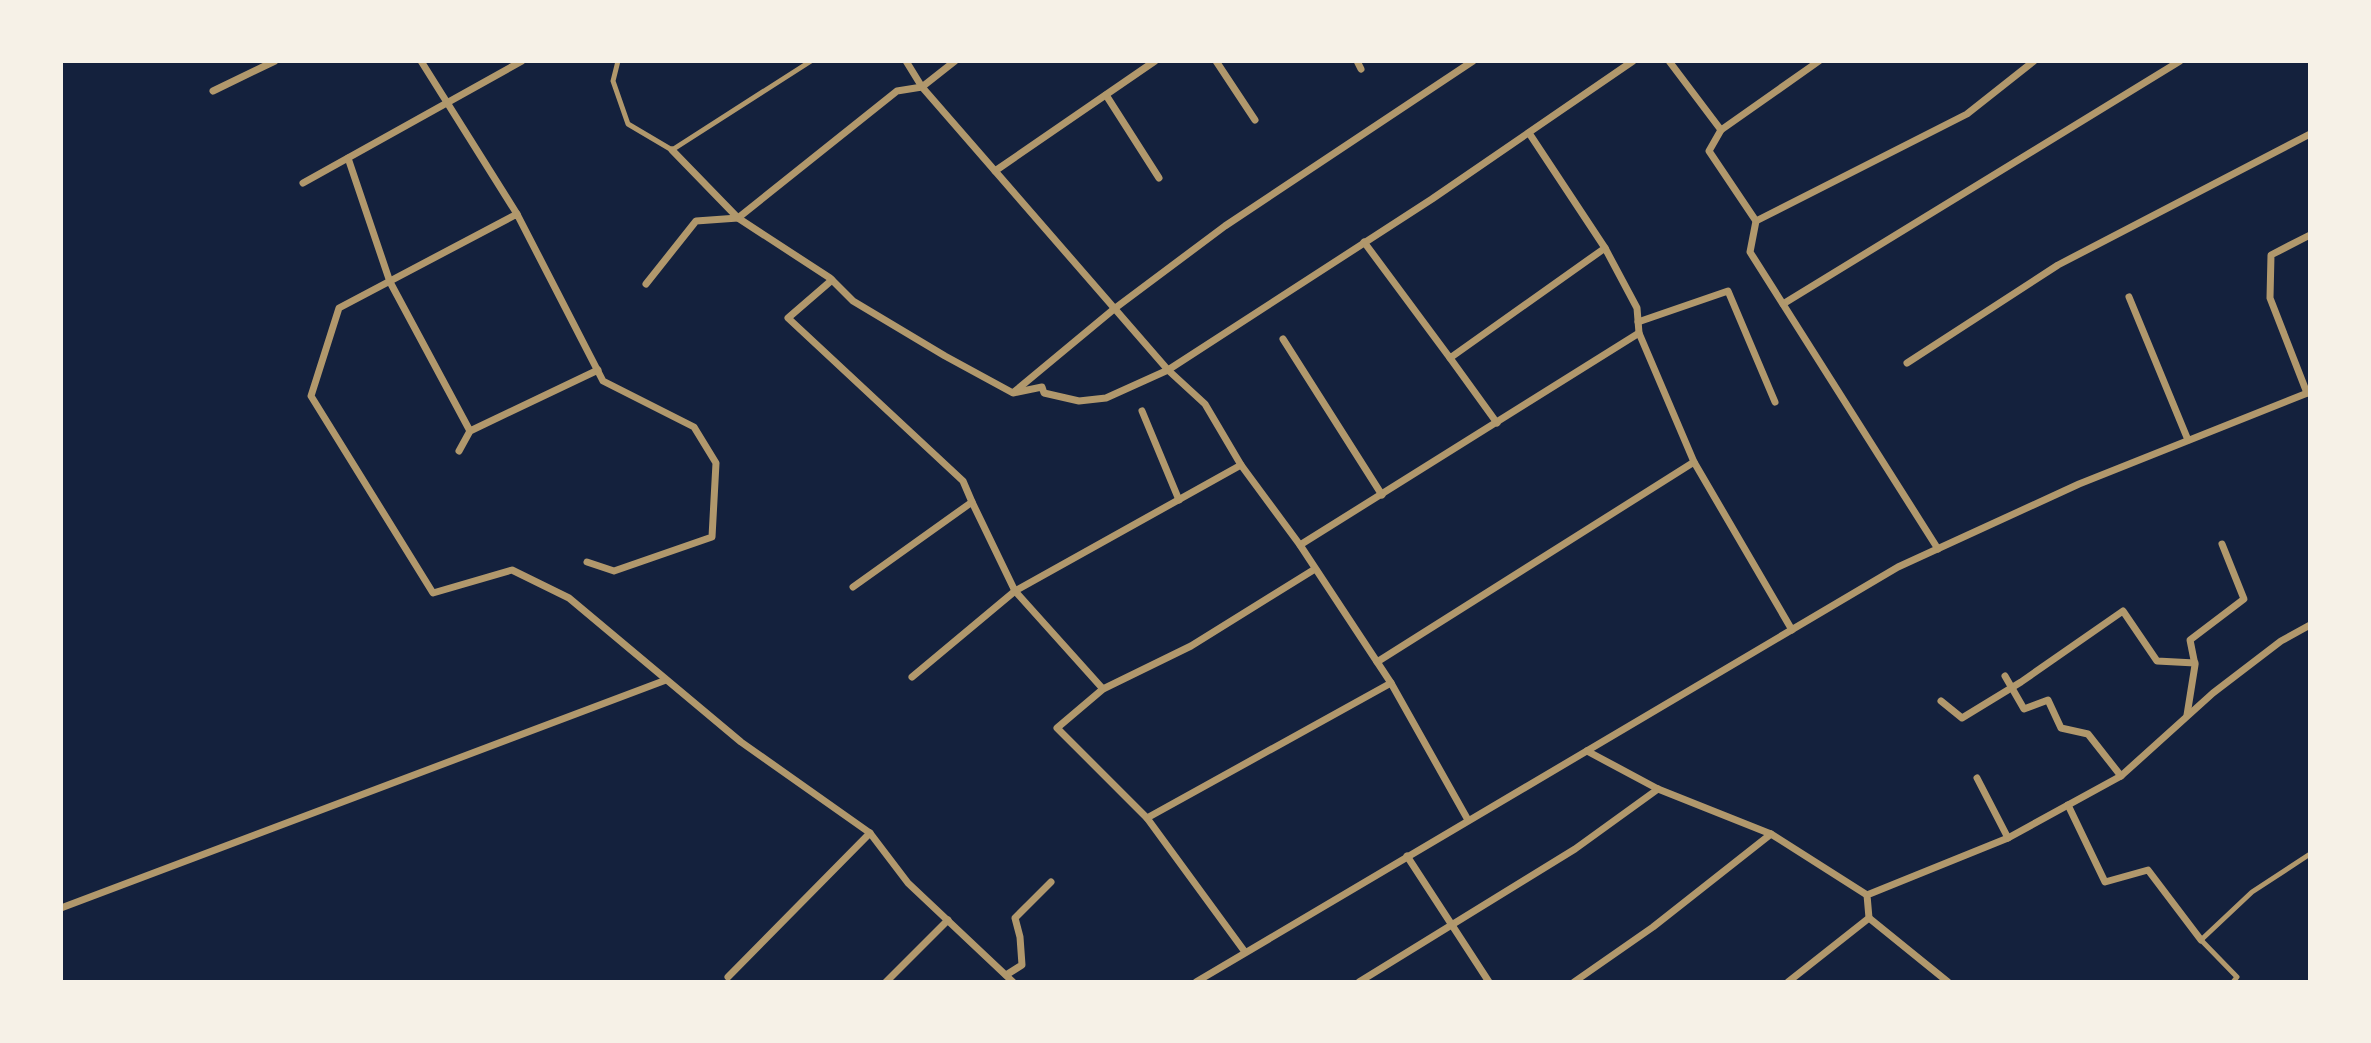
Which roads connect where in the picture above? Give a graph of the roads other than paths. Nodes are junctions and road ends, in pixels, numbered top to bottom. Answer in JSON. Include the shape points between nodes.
{"nodes":[{"id":1,"x":275,"y":61,"type":"edge"},
{"id":2,"x":421,"y":61,"type":"edge"},
{"id":3,"x":522,"y":61,"type":"edge"},
{"id":4,"x":618,"y":61,"type":"edge"},
{"id":5,"x":811,"y":61,"type":"edge"},
{"id":6,"x":906,"y":61,"type":"edge"},
{"id":7,"x":955,"y":61,"type":"edge"},
{"id":8,"x":1155,"y":61,"type":"edge"},
{"id":9,"x":1216,"y":61,"type":"edge"},
{"id":10,"x":1357,"y":61,"type":"edge"},
{"id":11,"x":1473,"y":61,"type":"edge"},
{"id":12,"x":1633,"y":61,"type":"edge"},
{"id":13,"x":1819,"y":61,"type":"edge"},
{"id":14,"x":2034,"y":61,"type":"edge"},
{"id":15,"x":2180,"y":61,"type":"edge"},
{"id":16,"x":1674,"y":63,"type":"edge"},
{"id":17,"x":1361,"y":69,"type":"dead end"},
{"id":18,"x":922,"y":87,"type":"junction"},
{"id":19,"x":214,"y":91,"type":"dead end"},
{"id":20,"x":1107,"y":95,"type":"junction"},
{"id":21,"x":447,"y":103,"type":"junction"},
{"id":22,"x":1255,"y":120,"type":"dead end"},
{"id":23,"x":1721,"y":130,"type":"junction"},
{"id":24,"x":1529,"y":133,"type":"junction"},
{"id":25,"x":2310,"y":134,"type":"edge"},
{"id":26,"x":672,"y":150,"type":"junction"},
{"id":27,"x":348,"y":158,"type":"junction"},
{"id":28,"x":995,"y":171,"type":"junction"},
{"id":29,"x":1158,"y":178,"type":"dead end"},
{"id":30,"x":303,"y":183,"type":"dead end"},
{"id":31,"x":517,"y":214,"type":"junction"},
{"id":32,"x":738,"y":218,"type":"junction"},
{"id":33,"x":1756,"y":221,"type":"junction"},
{"id":34,"x":2310,"y":235,"type":"edge"},
{"id":35,"x":1364,"y":242,"type":"junction"},
{"id":36,"x":1605,"y":248,"type":"junction"},
{"id":37,"x":832,"y":280,"type":"junction"},
{"id":38,"x":390,"y":282,"type":"junction"},
{"id":39,"x":646,"y":284,"type":"dead end"},
{"id":40,"x":2129,"y":297,"type":"dead end"},
{"id":41,"x":1783,"y":304,"type":"junction"},
{"id":42,"x":1114,"y":309,"type":"junction"},
{"id":43,"x":1638,"y":322,"type":"junction"},
{"id":44,"x":1639,"y":333,"type":"junction"},
{"id":45,"x":1283,"y":339,"type":"dead end"},
{"id":46,"x":1450,"y":358,"type":"junction"},
{"id":47,"x":1907,"y":363,"type":"dead end"},
{"id":48,"x":598,"y":370,"type":"junction"},
{"id":49,"x":1168,"y":370,"type":"junction"},
{"id":50,"x":2308,"y":392,"type":"edge"},
{"id":51,"x":1013,"y":393,"type":"junction"},
{"id":52,"x":1775,"y":402,"type":"dead end"},
{"id":53,"x":1142,"y":411,"type":"dead end"},
{"id":54,"x":1497,"y":423,"type":"junction"},
{"id":55,"x":470,"y":431,"type":"junction"},
{"id":56,"x":2188,"y":440,"type":"junction"},
{"id":57,"x":459,"y":451,"type":"dead end"},
{"id":58,"x":1694,"y":462,"type":"junction"},
{"id":59,"x":1241,"y":465,"type":"junction"},
{"id":60,"x":1382,"y":495,"type":"junction"},
{"id":61,"x":1179,"y":500,"type":"junction"},
{"id":62,"x":972,"y":502,"type":"junction"},
{"id":63,"x":2222,"y":544,"type":"dead end"},
{"id":64,"x":1300,"y":545,"type":"junction"},
{"id":65,"x":1938,"y":549,"type":"junction"},
{"id":66,"x":587,"y":562,"type":"dead end"},
{"id":67,"x":1315,"y":569,"type":"junction"},
{"id":68,"x":853,"y":587,"type":"dead end"},
{"id":69,"x":1016,"y":591,"type":"junction"},
{"id":70,"x":2310,"y":625,"type":"edge"},
{"id":71,"x":1792,"y":630,"type":"junction"},
{"id":72,"x":1377,"y":662,"type":"junction"},
{"id":73,"x":2194,"y":663,"type":"junction"},
{"id":74,"x":2005,"y":676,"type":"dead end"},
{"id":75,"x":912,"y":677,"type":"dead end"},
{"id":76,"x":666,"y":680,"type":"junction"},
{"id":77,"x":1391,"y":683,"type":"junction"},
{"id":78,"x":2011,"y":688,"type":"junction"},
{"id":79,"x":1103,"y":689,"type":"junction"},
{"id":80,"x":1941,"y":701,"type":"dead end"},
{"id":81,"x":2187,"y":716,"type":"junction"},
{"id":82,"x":1587,"y":751,"type":"junction"},
{"id":83,"x":2121,"y":776,"type":"junction"},
{"id":84,"x":1978,"y":778,"type":"dead end"},
{"id":85,"x":1658,"y":789,"type":"junction"},
{"id":86,"x":2068,"y":805,"type":"junction"},
{"id":87,"x":1147,"y":818,"type":"junction"},
{"id":88,"x":1468,"y":820,"type":"junction"},
{"id":89,"x":870,"y":833,"type":"junction"},
{"id":90,"x":1771,"y":834,"type":"junction"},
{"id":91,"x":2008,"y":838,"type":"junction"},
{"id":92,"x":2310,"y":854,"type":"edge"},
{"id":93,"x":1407,"y":856,"type":"junction"},
{"id":94,"x":1051,"y":882,"type":"dead end"},
{"id":95,"x":1867,"y":895,"type":"junction"},
{"id":96,"x":61,"y":908,"type":"edge"},
{"id":97,"x":1868,"y":918,"type":"junction"},
{"id":98,"x":948,"y":920,"type":"junction"},
{"id":99,"x":1452,"y":925,"type":"junction"},
{"id":100,"x":2201,"y":940,"type":"junction"},
{"id":101,"x":1245,"y":953,"type":"junction"},
{"id":102,"x":1006,"y":975,"type":"junction"},
{"id":103,"x":727,"y":976,"type":"dead end"},
{"id":104,"x":886,"y":982,"type":"edge"},
{"id":105,"x":1013,"y":982,"type":"edge"},
{"id":106,"x":1195,"y":982,"type":"edge"},
{"id":107,"x":1359,"y":982,"type":"edge"},
{"id":108,"x":1489,"y":982,"type":"edge"},
{"id":109,"x":1574,"y":982,"type":"edge"},
{"id":110,"x":1788,"y":982,"type":"edge"},
{"id":111,"x":1948,"y":982,"type":"edge"},
{"id":112,"x":2233,"y":982,"type":"edge"}],
"edges":[{"from":1,"to":19,"type":"street"},
{"from":2,"to":21,"type":"street"},
{"from":3,"to":21,"type":"street"},
{"from":4,"to":26,"type":"lane","via":[[613,81],[628,124]]},
{"from":5,"to":26,"type":"lane"},
{"from":6,"to":18,"type":"street"},
{"from":7,"to":18,"type":"street"},
{"from":8,"to":20,"type":"street"},
{"from":9,"to":22,"type":"street"},
{"from":10,"to":17,"type":"street"},
{"from":11,"to":42,"type":"street","via":[[1225,226]]},
{"from":12,"to":24,"type":"street"},
{"from":13,"to":23,"type":"street"},
{"from":14,"to":33,"type":"street","via":[[1966,114]]},
{"from":15,"to":41,"type":"street"},
{"from":16,"to":23,"type":"street"},
{"from":18,"to":28,"type":"street"},
{"from":18,"to":32,"type":"street","via":[[897,91]]},
{"from":20,"to":28,"type":"street"},
{"from":20,"to":29,"type":"street"},
{"from":21,"to":27,"type":"street"},
{"from":21,"to":31,"type":"street"},
{"from":23,"to":33,"type":"street","via":[[1709,151]]},
{"from":24,"to":35,"type":"street"},
{"from":24,"to":36,"type":"street"},
{"from":25,"to":47,"type":"street","via":[[2058,265]]},
{"from":26,"to":32,"type":"street"},
{"from":27,"to":30,"type":"street"},
{"from":27,"to":38,"type":"street"},
{"from":28,"to":42,"type":"street"},
{"from":31,"to":38,"type":"street"},
{"from":31,"to":48,"type":"street"},
{"from":32,"to":37,"type":"street"},
{"from":32,"to":39,"type":"street","via":[[696,221]]},
{"from":33,"to":41,"type":"street","via":[[1750,252]]},
{"from":34,"to":50,"type":"street","via":[[2271,255],[2270,298]]},
{"from":35,"to":46,"type":"street"},
{"from":35,"to":49,"type":"street"},
{"from":36,"to":43,"type":"street","via":[[1637,308]]},
{"from":36,"to":46,"type":"street"},
{"from":37,"to":51,"type":"street","via":[[853,301]]},
{"from":37,"to":62,"type":"street","via":[[788,318],[963,481]]},
{"from":38,"to":55,"type":"street"},
{"from":38,"to":76,"type":"street","via":[[339,309],[311,396],[433,593],[512,570],[569,598]]},
{"from":40,"to":56,"type":"street"},
{"from":41,"to":65,"type":"street"},
{"from":42,"to":49,"type":"street"},
{"from":42,"to":51,"type":"street"},
{"from":43,"to":44,"type":"street"},
{"from":43,"to":52,"type":"street","via":[[1728,290]]},
{"from":44,"to":54,"type":"street"},
{"from":44,"to":58,"type":"street"},
{"from":45,"to":60,"type":"street"},
{"from":46,"to":54,"type":"street"},
{"from":48,"to":55,"type":"street"},
{"from":48,"to":66,"type":"street","via":[[603,381],[694,427],[716,463],[712,537],[614,571]]},
{"from":49,"to":51,"type":"street","via":[[1106,398],[1079,401],[1044,393],[1042,387]]},
{"from":49,"to":59,"type":"street","via":[[1205,404]]},
{"from":50,"to":56,"type":"street"},
{"from":53,"to":61,"type":"street"},
{"from":54,"to":60,"type":"street"},
{"from":55,"to":57,"type":"street"},
{"from":56,"to":65,"type":"street"},
{"from":58,"to":71,"type":"street"},
{"from":58,"to":72,"type":"street"},
{"from":59,"to":61,"type":"street"},
{"from":59,"to":64,"type":"street"},
{"from":60,"to":64,"type":"street"},
{"from":61,"to":69,"type":"street"},
{"from":62,"to":68,"type":"street"},
{"from":62,"to":69,"type":"street"},
{"from":63,"to":73,"type":"street","via":[[2245,599],[2190,640]]},
{"from":64,"to":67,"type":"street"},
{"from":65,"to":71,"type":"street","via":[[1898,567]]},
{"from":67,"to":72,"type":"street"},
{"from":67,"to":79,"type":"street","via":[[1191,646]]},
{"from":69,"to":75,"type":"street"},
{"from":69,"to":79,"type":"street"},
{"from":70,"to":81,"type":"street","via":[[2281,641]]},
{"from":71,"to":82,"type":"street"},
{"from":72,"to":77,"type":"street"},
{"from":73,"to":78,"type":"street","via":[[2157,661],[2123,611]]},
{"from":73,"to":81,"type":"street"},
{"from":74,"to":78,"type":"street"},
{"from":76,"to":89,"type":"street","via":[[741,742]]},
{"from":76,"to":96,"type":"street"},
{"from":77,"to":87,"type":"street"},
{"from":77,"to":88,"type":"street"},
{"from":78,"to":80,"type":"street","via":[[1962,718]]},
{"from":78,"to":83,"type":"street","via":[[2024,709],[2048,700],[2061,728],[2088,734]]},
{"from":79,"to":87,"type":"street","via":[[1057,728]]},
{"from":81,"to":83,"type":"street"},
{"from":82,"to":85,"type":"street"},
{"from":82,"to":88,"type":"street"},
{"from":83,"to":86,"type":"street"},
{"from":84,"to":91,"type":"street"},
{"from":85,"to":90,"type":"street"},
{"from":85,"to":99,"type":"street","via":[[1575,849]]},
{"from":86,"to":91,"type":"street"},
{"from":86,"to":100,"type":"street","via":[[2105,882],[2148,870]]},
{"from":87,"to":101,"type":"street"},
{"from":88,"to":93,"type":"street"},
{"from":89,"to":98,"type":"street","via":[[908,883]]},
{"from":89,"to":103,"type":"street"},
{"from":90,"to":95,"type":"street"},
{"from":90,"to":109,"type":"street"},
{"from":91,"to":95,"type":"street"},
{"from":92,"to":100,"type":"lane","via":[[2252,892]]},
{"from":93,"to":99,"type":"street"},
{"from":93,"to":101,"type":"street"},
{"from":94,"to":102,"type":"street","via":[[1015,918],[1022,965]]},
{"from":95,"to":97,"type":"street"},
{"from":97,"to":110,"type":"street"},
{"from":97,"to":111,"type":"street"},
{"from":98,"to":102,"type":"street"},
{"from":98,"to":104,"type":"street"},
{"from":99,"to":107,"type":"street"},
{"from":99,"to":108,"type":"street"},
{"from":100,"to":112,"type":"lane","via":[[2237,977]]},
{"from":101,"to":106,"type":"street"},
{"from":102,"to":105,"type":"street"}]}
